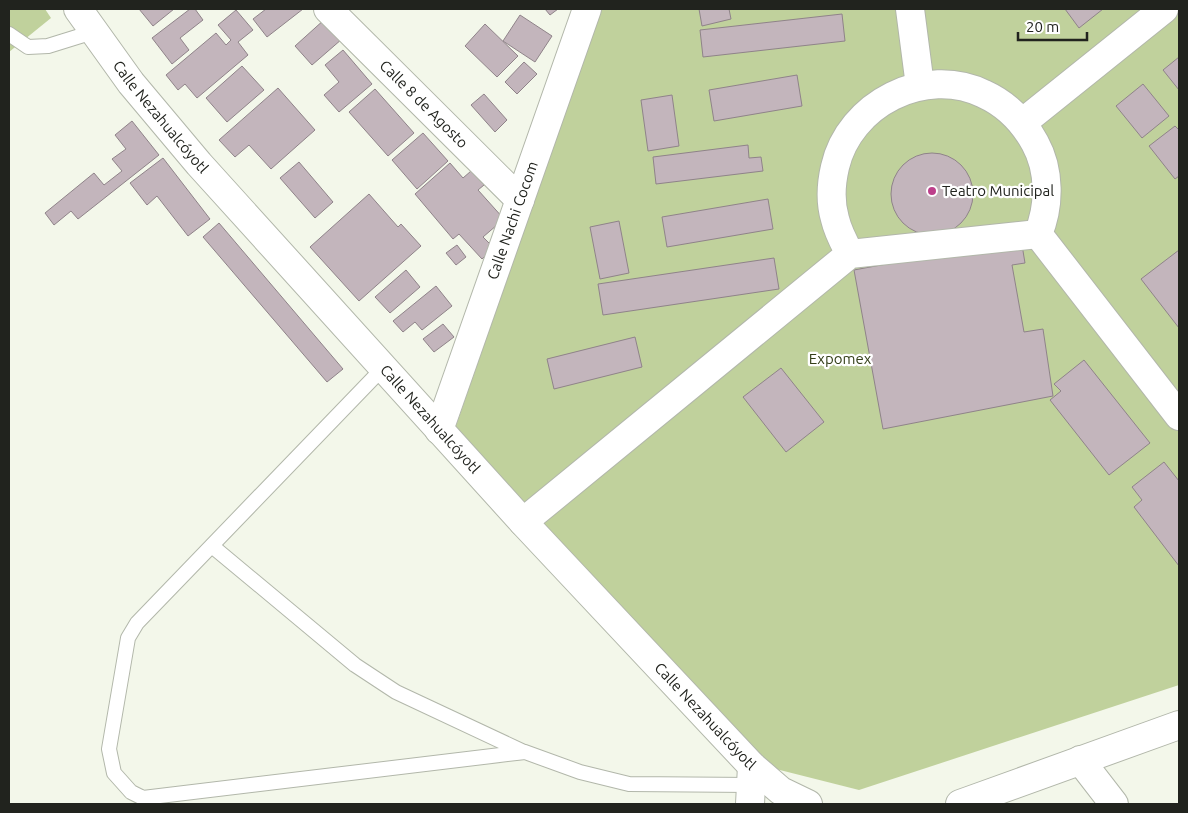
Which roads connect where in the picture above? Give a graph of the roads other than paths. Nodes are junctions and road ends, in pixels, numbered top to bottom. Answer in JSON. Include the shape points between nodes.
{"nodes":[{"id":1,"x":78,"y":9,"type":"edge"},
{"id":2,"x":586,"y":9,"type":"edge"},
{"id":3,"x":910,"y":9,"type":"edge"},
{"id":4,"x":1164,"y":9,"type":"edge"},
{"id":5,"x":335,"y":11,"type":"edge"},
{"id":6,"x":93,"y":32,"type":"junction"},
{"id":7,"x":9,"y":34,"type":"edge"},
{"id":8,"x":920,"y":86,"type":"junction"},
{"id":9,"x":1022,"y":123,"type":"junction"},
{"id":10,"x":520,"y":200,"type":"junction"},
{"id":11,"x":1038,"y":234,"type":"junction"},
{"id":12,"x":850,"y":254,"type":"junction"},
{"id":13,"x":383,"y":368,"type":"junction"},
{"id":14,"x":1179,"y":416,"type":"edge"},
{"id":15,"x":438,"y":430,"type":"junction"},
{"id":16,"x":523,"y":522,"type":"junction"},
{"id":17,"x":212,"y":546,"type":"junction"},
{"id":18,"x":1179,"y":725,"type":"edge"},
{"id":19,"x":525,"y":752,"type":"junction"},
{"id":20,"x":1080,"y":760,"type":"junction"},
{"id":21,"x":751,"y":785,"type":"edge"},
{"id":22,"x":808,"y":804,"type":"edge"},
{"id":23,"x":960,"y":804,"type":"edge"},
{"id":24,"x":1114,"y":804,"type":"edge"}],
"edges":[{"from":1,"to":6,"type":"street","name":"Calle Nezahualcóyotl"},
{"from":2,"to":10,"type":"street","name":"Calle Nachi Cocom"},
{"from":3,"to":8,"type":"street"},
{"from":4,"to":9,"type":"street"},
{"from":5,"to":10,"type":"street","name":"Calle 8 de Agosto"},
{"from":6,"to":7,"type":"lane","via":[[48,46],[28,47]]},
{"from":6,"to":13,"type":"street","name":"Calle Nezahualcóyotl","via":[[199,164]]},
{"from":8,"to":9,"type":"street","via":[[944,84],[982,93],[1000,102]]},
{"from":8,"to":12,"type":"street","via":[[886,98],[870,110],[856,124],[836,159],[831,198],[840,237]]},
{"from":9,"to":11,"type":"street","via":[[1038,148],[1047,186],[1046,206]]},
{"from":10,"to":15,"type":"street","name":"Calle Nachi Cocom"},
{"from":11,"to":12,"type":"street"},
{"from":11,"to":14,"type":"street"},
{"from":12,"to":16,"type":"street"},
{"from":13,"to":15,"type":"street","name":"Calle Nezahualcóyotl"},
{"from":13,"to":17,"type":"lane"},
{"from":15,"to":16,"type":"street","name":"Calle Nezahualcóyotl"},
{"from":16,"to":21,"type":"street","name":"Calle Nezahualcóyotl"},
{"from":17,"to":19,"type":"lane","via":[[355,665],[396,692]]},
{"from":17,"to":19,"type":"lane","via":[[137,622],[128,638],[109,749],[114,774],[131,792],[143,798]]},
{"from":18,"to":20,"type":"street"},
{"from":19,"to":21,"type":"lane","via":[[580,772],[629,784]]},
{"from":20,"to":23,"type":"street"},
{"from":20,"to":24,"type":"street"},
{"from":21,"to":22,"type":"street","name":"Calle Nezahualcóyotl","via":[[781,791]]}]}
